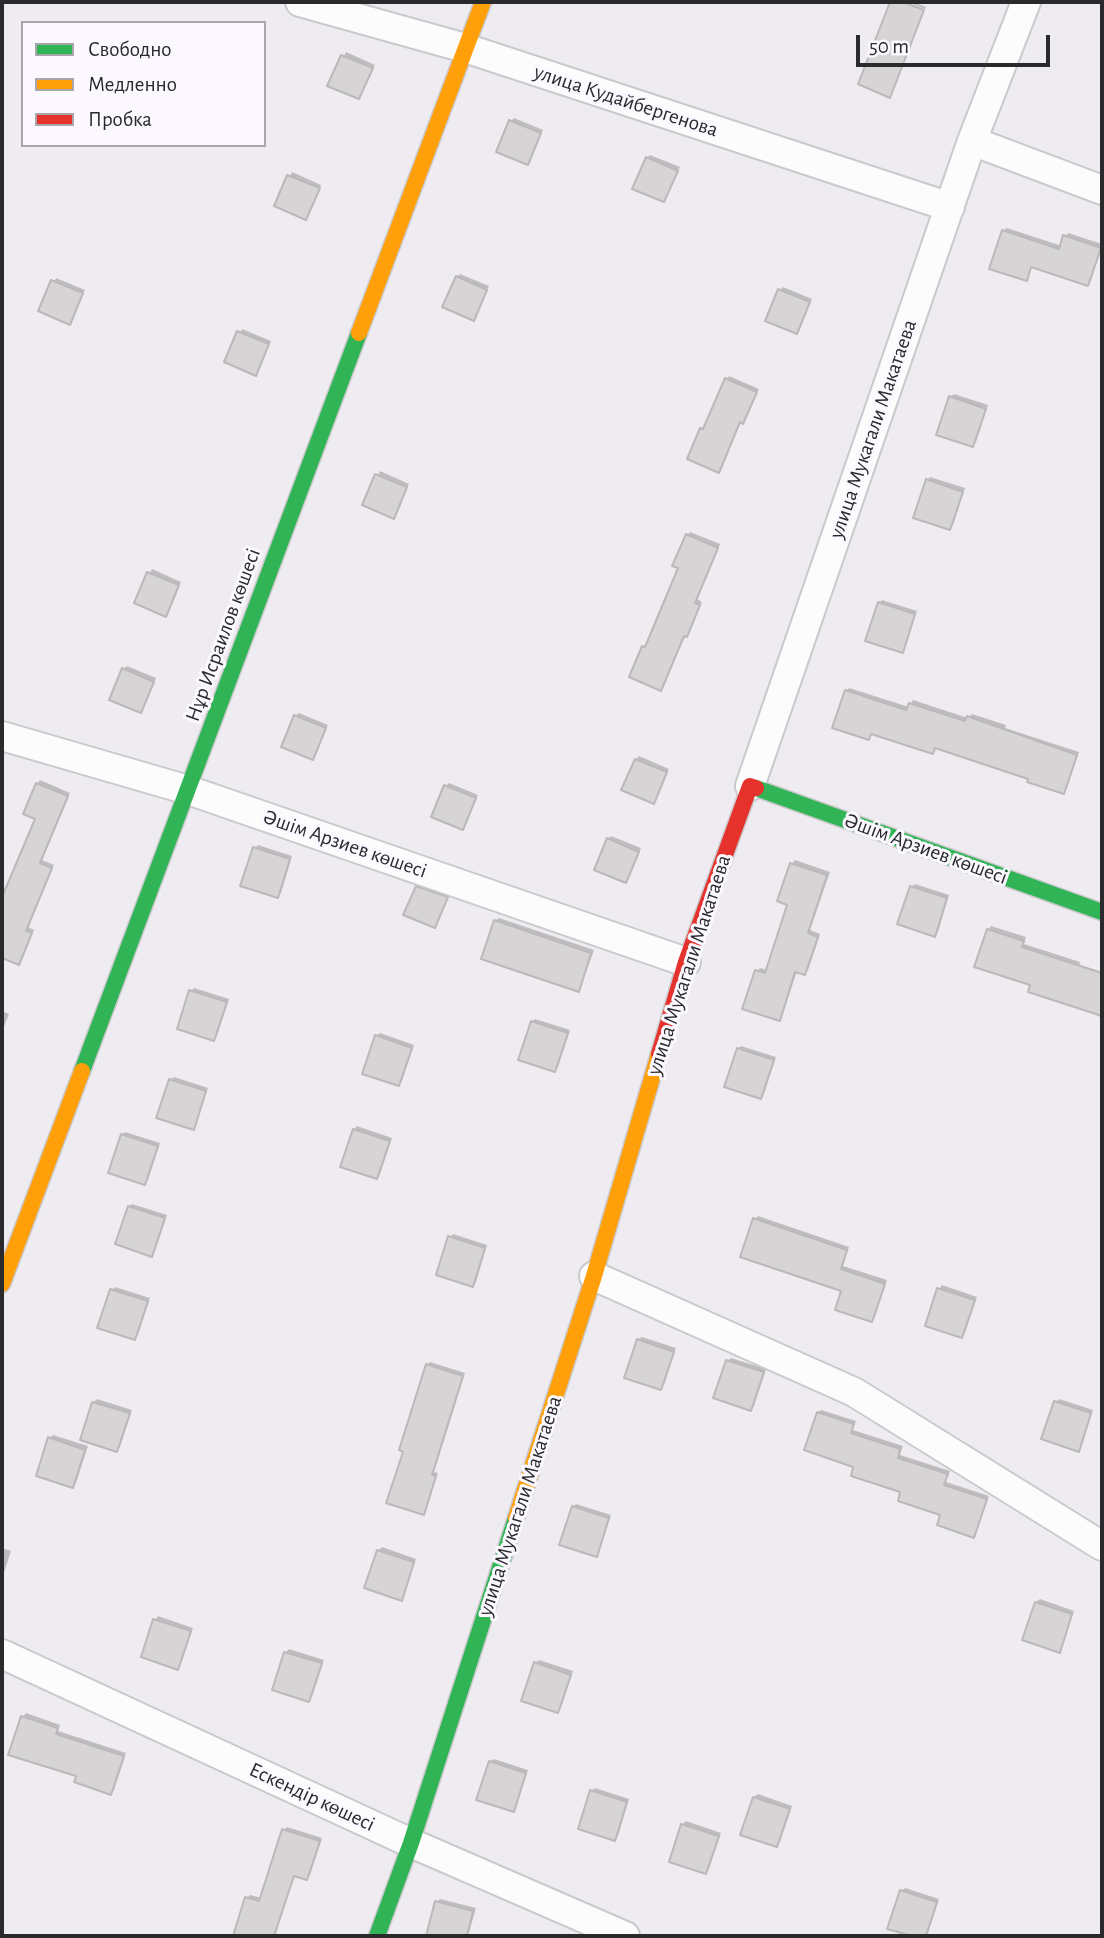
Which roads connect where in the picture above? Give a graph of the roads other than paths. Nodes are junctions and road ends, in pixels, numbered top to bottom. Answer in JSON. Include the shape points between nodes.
{"nodes":[{"id":1,"x":300,"y":2,"type":"edge"},
{"id":2,"x":484,"y":2,"type":"edge"},
{"id":3,"x":1026,"y":2,"type":"edge"},
{"id":4,"x":465,"y":48,"type":"junction"},
{"id":5,"x":972,"y":141,"type":"junction"},
{"id":6,"x":1102,"y":190,"type":"edge"},
{"id":7,"x":950,"y":207,"type":"junction"},
{"id":8,"x":2,"y":736,"type":"edge"},
{"id":9,"x":750,"y":786,"type":"junction"},
{"id":10,"x":188,"y":790,"type":"junction"},
{"id":11,"x":1102,"y":912,"type":"edge"},
{"id":12,"x":686,"y":962,"type":"junction"},
{"id":13,"x":594,"y":1276,"type":"junction"},
{"id":14,"x":2,"y":1284,"type":"edge"},
{"id":15,"x":1102,"y":1546,"type":"edge"},
{"id":16,"x":2,"y":1654,"type":"edge"},
{"id":17,"x":411,"y":1843,"type":"junction"},
{"id":18,"x":377,"y":1936,"type":"edge"},
{"id":19,"x":625,"y":1936,"type":"edge"}],
"edges":[{"from":1,"to":4,"type":"street","name":"улица Кудайбергенова"},
{"from":2,"to":4,"type":"street","name":"Нұр Исраилов көшесі"},
{"from":3,"to":5,"type":"street","name":"улица Мукагали Макатаева"},
{"from":4,"to":7,"type":"street","name":"улица Кудайбергенова"},
{"from":4,"to":10,"type":"street","name":"Нұр Исраилов көшесі"},
{"from":5,"to":6,"type":"street"},
{"from":5,"to":7,"type":"street","name":"улица Мукагали Макатаева"},
{"from":7,"to":9,"type":"street","name":"улица Мукагали Макатаева"},
{"from":8,"to":10,"type":"street","name":"Әшім Арзиев көшесі"},
{"from":9,"to":11,"type":"street","name":"Әшім Арзиев көшесі"},
{"from":9,"to":12,"type":"street","name":"улица Мукагали Макатаева"},
{"from":10,"to":12,"type":"street","name":"Әшім Арзиев көшесі"},
{"from":10,"to":14,"type":"street","name":"Нұр Исраилов көшесі"},
{"from":12,"to":13,"type":"street","name":"улица Мукагали Макатаева"},
{"from":13,"to":15,"type":"street","via":[[854,1392]]},
{"from":13,"to":17,"type":"street","name":"улица Мукагали Макатаева"},
{"from":16,"to":17,"type":"street","name":"Ескендір көшесі"},
{"from":17,"to":18,"type":"street","name":"улица Мукагали Макатаева"},
{"from":17,"to":19,"type":"street","name":"Ескендір көшесі"}]}
